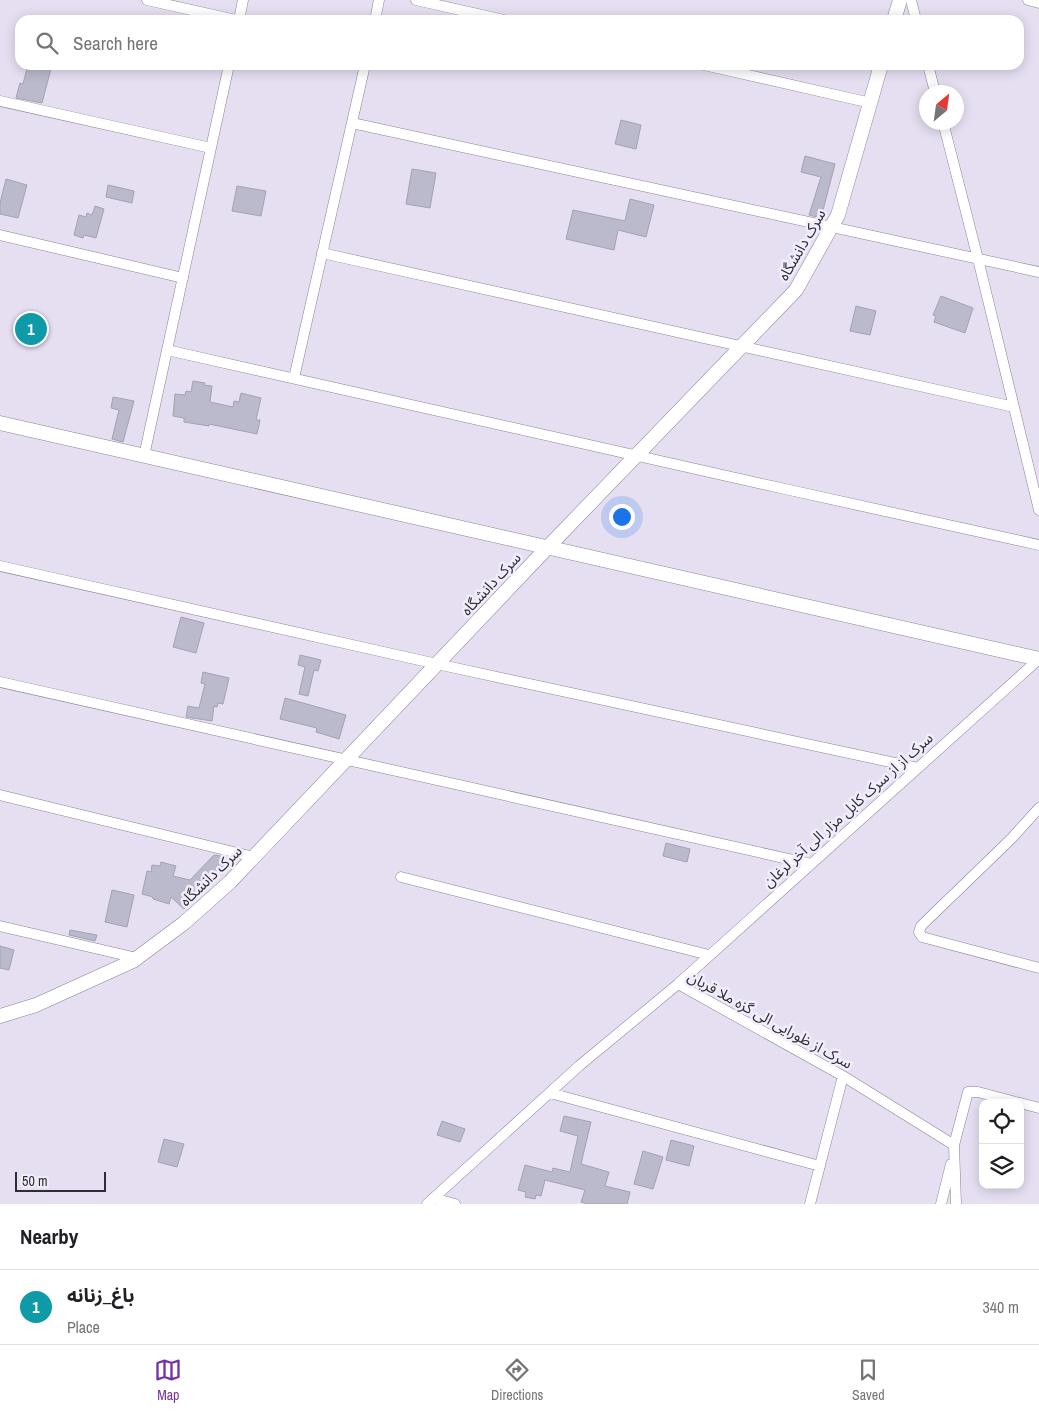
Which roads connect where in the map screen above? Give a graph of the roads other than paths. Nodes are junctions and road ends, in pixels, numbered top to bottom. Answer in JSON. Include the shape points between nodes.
{"nodes":[{"id":1,"x":148,"y":0,"type":"edge"},
{"id":2,"x":243,"y":0,"type":"edge"},
{"id":3,"x":380,"y":0,"type":"edge"},
{"id":4,"x":416,"y":0,"type":"edge"},
{"id":5,"x":900,"y":0,"type":"edge"},
{"id":6,"x":911,"y":0,"type":"edge"},
{"id":7,"x":1028,"y":0,"type":"edge"},
{"id":8,"x":1039,"y":3,"type":"edge"},
{"id":9,"x":215,"y":15,"type":"edge"},
{"id":10,"x":238,"y":15,"type":"edge"},
{"id":11,"x":376,"y":15,"type":"edge"},
{"id":12,"x":482,"y":15,"type":"edge"},
{"id":13,"x":896,"y":15,"type":"edge"},
{"id":14,"x":915,"y":15,"type":"edge"},
{"id":15,"x":228,"y":70,"type":"edge"},
{"id":16,"x":364,"y":70,"type":"edge"},
{"id":17,"x":727,"y":70,"type":"edge"},
{"id":18,"x":880,"y":70,"type":"edge"},
{"id":19,"x":929,"y":70,"type":"edge"},
{"id":20,"x":933,"y":85,"type":"edge"},
{"id":21,"x":0,"y":100,"type":"edge"},
{"id":22,"x":871,"y":102,"type":"junction"},
{"id":23,"x":352,"y":123,"type":"junction"},
{"id":24,"x":945,"y":130,"type":"edge"},
{"id":25,"x":211,"y":148,"type":"junction"},
{"id":26,"x":832,"y":227,"type":"junction"},
{"id":27,"x":0,"y":235,"type":"edge"},
{"id":28,"x":322,"y":253,"type":"junction"},
{"id":29,"x":978,"y":259,"type":"junction"},
{"id":30,"x":1039,"y":272,"type":"edge"},
{"id":31,"x":183,"y":278,"type":"junction"},
{"id":32,"x":741,"y":347,"type":"junction"},
{"id":33,"x":167,"y":350,"type":"junction"},
{"id":34,"x":294,"y":378,"type":"junction"},
{"id":35,"x":1014,"y":407,"type":"junction"},
{"id":36,"x":0,"y":423,"type":"edge"},
{"id":37,"x":144,"y":456,"type":"junction"},
{"id":38,"x":636,"y":456,"type":"junction"},
{"id":39,"x":1039,"y":510,"type":"edge"},
{"id":40,"x":1039,"y":545,"type":"edge"},
{"id":41,"x":547,"y":548,"type":"junction"},
{"id":42,"x":0,"y":566,"type":"edge"},
{"id":43,"x":1039,"y":659,"type":"edge"},
{"id":44,"x":437,"y":664,"type":"junction"},
{"id":45,"x":0,"y":682,"type":"edge"},
{"id":46,"x":346,"y":761,"type":"junction"},
{"id":47,"x":918,"y":768,"type":"junction"},
{"id":48,"x":0,"y":795,"type":"edge"},
{"id":49,"x":1039,"y":808,"type":"edge"},
{"id":50,"x":254,"y":857,"type":"junction"},
{"id":51,"x":811,"y":864,"type":"junction"},
{"id":52,"x":401,"y":877,"type":"dead end"},
{"id":53,"x":0,"y":926,"type":"edge"},
{"id":54,"x":709,"y":955,"type":"junction"},
{"id":55,"x":138,"y":958,"type":"junction"},
{"id":56,"x":1039,"y":968,"type":"edge"},
{"id":57,"x":678,"y":984,"type":"junction"},
{"id":58,"x":0,"y":1016,"type":"edge"},
{"id":59,"x":843,"y":1076,"type":"junction"},
{"id":60,"x":550,"y":1092,"type":"junction"},
{"id":61,"x":1005,"y":1099,"type":"edge"},
{"id":62,"x":1024,"y":1104,"type":"edge"},
{"id":63,"x":1039,"y":1108,"type":"edge"},
{"id":64,"x":954,"y":1151,"type":"junction"},
{"id":65,"x":820,"y":1166,"type":"junction"},
{"id":66,"x":430,"y":1201,"type":"edge"},
{"id":67,"x":454,"y":1204,"type":"edge"},
{"id":68,"x":810,"y":1204,"type":"edge"},
{"id":69,"x":941,"y":1204,"type":"edge"},
{"id":70,"x":956,"y":1204,"type":"edge"}],
"edges":[{"from":1,"to":9,"type":"street"},
{"from":2,"to":10,"type":"street"},
{"from":3,"to":11,"type":"street"},
{"from":4,"to":12,"type":"street"},
{"from":5,"to":13,"type":"street"},
{"from":6,"to":14,"type":"street"},
{"from":7,"to":8,"type":"street"},
{"from":15,"to":25,"type":"street"},
{"from":16,"to":23,"type":"street"},
{"from":17,"to":22,"type":"street"},
{"from":18,"to":22,"type":"street","name":"سرک دانشگاه"},
{"from":19,"to":20,"type":"street"},
{"from":21,"to":25,"type":"street"},
{"from":22,"to":26,"type":"street","name":"سرک دانشگاه"},
{"from":23,"to":26,"type":"street"},
{"from":23,"to":28,"type":"street"},
{"from":24,"to":29,"type":"street"},
{"from":25,"to":31,"type":"street"},
{"from":26,"to":29,"type":"street"},
{"from":26,"to":32,"type":"street","name":"سرک دانشگاه","via":[[796,290]]},
{"from":27,"to":31,"type":"street"},
{"from":28,"to":32,"type":"street"},
{"from":28,"to":34,"type":"street"},
{"from":29,"to":30,"type":"street"},
{"from":29,"to":35,"type":"street"},
{"from":31,"to":33,"type":"street"},
{"from":32,"to":35,"type":"street"},
{"from":32,"to":38,"type":"street","name":"سرک دانشگاه"},
{"from":33,"to":34,"type":"street"},
{"from":33,"to":37,"type":"street"},
{"from":34,"to":38,"type":"street"},
{"from":35,"to":39,"type":"street"},
{"from":36,"to":37,"type":"street"},
{"from":37,"to":41,"type":"street"},
{"from":38,"to":40,"type":"street"},
{"from":38,"to":41,"type":"street","name":"سرک دانشگاه"},
{"from":41,"to":43,"type":"street"},
{"from":41,"to":44,"type":"street","name":"سرک دانشگاه"},
{"from":42,"to":44,"type":"street"},
{"from":43,"to":47,"type":"street","name":"سرک از از سرک کابل مزار الی آخر لرغان"},
{"from":44,"to":46,"type":"street","name":"سرک دانشگاه"},
{"from":44,"to":47,"type":"street"},
{"from":45,"to":46,"type":"street"},
{"from":46,"to":50,"type":"street","name":"سرک دانشگاه"},
{"from":46,"to":51,"type":"street"},
{"from":47,"to":51,"type":"street","name":"سرک از از سرک کابل مزار الی آخر لرغان"},
{"from":48,"to":50,"type":"street"},
{"from":49,"to":56,"type":"street","via":[[921,926],[919,932],[922,938]]},
{"from":50,"to":55,"type":"street","name":"سرک دانشگاه","via":[[184,923]]},
{"from":51,"to":54,"type":"street","name":"سرک از از سرک کابل مزار الی آخر لرغان"},
{"from":52,"to":54,"type":"street"},
{"from":53,"to":55,"type":"street"},
{"from":54,"to":57,"type":"street","name":"سرک از از سرک کابل مزار الی آخر لرغان"},
{"from":55,"to":58,"type":"street","name":"سرک دانشگاه","via":[[36,1005]]},
{"from":57,"to":59,"type":"street","name":"سرک از ظورایی الی گزه ملا قربان"},
{"from":57,"to":60,"type":"street","name":"سرک از ظورایی الی گزه ملا قربان"},
{"from":59,"to":64,"type":"street","name":"سرک از ظورایی الی گزه ملا قربان"},
{"from":59,"to":65,"type":"street"},
{"from":60,"to":65,"type":"street"},
{"from":60,"to":66,"type":"street","name":"سرک از ظورایی الی گزه ملا قربان"},
{"from":61,"to":64,"type":"street","via":[[968,1092]]},
{"from":62,"to":63,"type":"street"},
{"from":64,"to":69,"type":"street"},
{"from":64,"to":70,"type":"street"},
{"from":65,"to":68,"type":"street"},
{"from":66,"to":67,"type":"street"}]}
